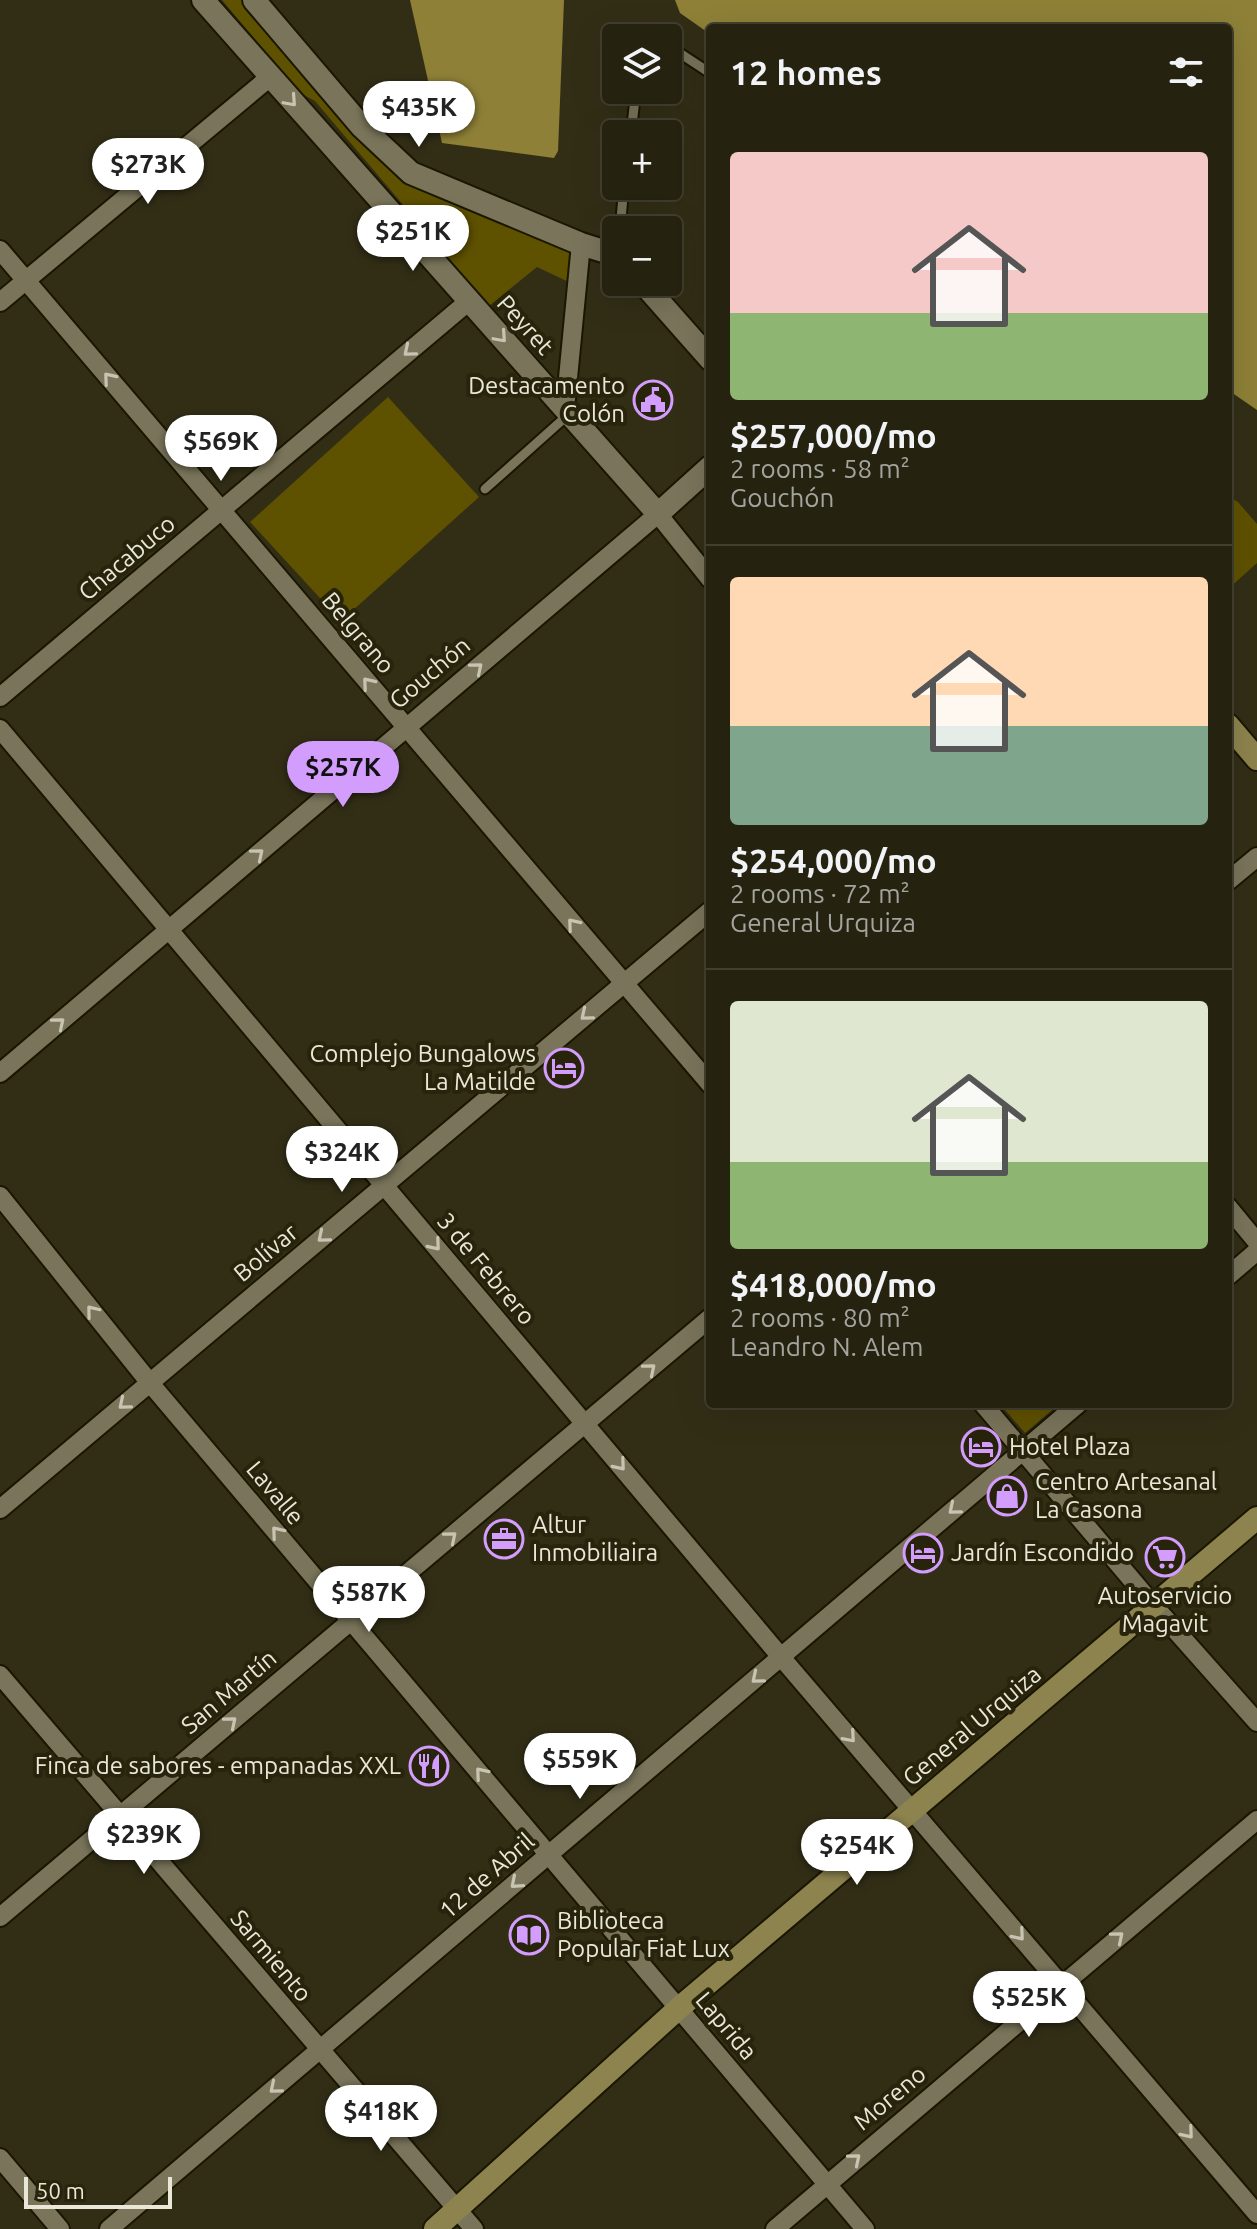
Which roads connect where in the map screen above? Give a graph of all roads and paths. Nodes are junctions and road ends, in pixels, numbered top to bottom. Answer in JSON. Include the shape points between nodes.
{"nodes":[{"id":1,"x":203,"y":0,"type":"edge"},
{"id":2,"x":254,"y":0,"type":"edge"},
{"id":3,"x":682,"y":55,"type":"edge"},
{"id":4,"x":706,"y":70,"type":"edge"},
{"id":5,"x":270,"y":77,"type":"junction"},
{"id":6,"x":581,"y":244,"type":"junction"},
{"id":7,"x":0,"y":250,"type":"edge"},
{"id":8,"x":602,"y":251,"type":"edge"},
{"id":9,"x":26,"y":281,"type":"junction"},
{"id":10,"x":654,"y":296,"type":"edge"},
{"id":11,"x":469,"y":301,"type":"junction"},
{"id":12,"x":0,"y":302,"type":"edge"},
{"id":13,"x":706,"y":354,"type":"edge"},
{"id":14,"x":567,"y":411,"type":"junction"},
{"id":15,"x":706,"y":471,"type":"edge"},
{"id":16,"x":485,"y":489,"type":"dead end"},
{"id":17,"x":221,"y":510,"type":"junction"},
{"id":18,"x":658,"y":514,"type":"junction"},
{"id":19,"x":706,"y":574,"type":"edge"},
{"id":20,"x":0,"y":697,"type":"edge"},
{"id":21,"x":406,"y":728,"type":"junction"},
{"id":22,"x":0,"y":729,"type":"edge"},
{"id":23,"x":1232,"y":730,"type":"edge"},
{"id":24,"x":1257,"y":759,"type":"edge"},
{"id":25,"x":1257,"y":857,"type":"edge"},
{"id":26,"x":1232,"y":878,"type":"edge"},
{"id":27,"x":706,"y":914,"type":"edge"},
{"id":28,"x":169,"y":929,"type":"junction"},
{"id":29,"x":624,"y":983,"type":"junction"},
{"id":30,"x":0,"y":1073,"type":"edge"},
{"id":31,"x":706,"y":1079,"type":"edge"},
{"id":32,"x":384,"y":1185,"type":"junction"},
{"id":33,"x":0,"y":1196,"type":"edge"},
{"id":34,"x":1232,"y":1212,"type":"edge"},
{"id":35,"x":1257,"y":1242,"type":"edge"},
{"id":36,"x":1257,"y":1251,"type":"edge"},
{"id":37,"x":1232,"y":1273,"type":"edge"},
{"id":38,"x":706,"y":1321,"type":"edge"},
{"id":39,"x":150,"y":1383,"type":"junction"},
{"id":40,"x":986,"y":1408,"type":"edge"},
{"id":41,"x":1073,"y":1408,"type":"edge"},
{"id":42,"x":585,"y":1424,"type":"junction"},
{"id":43,"x":1023,"y":1450,"type":"junction"},
{"id":44,"x":0,"y":1509,"type":"edge"},
{"id":45,"x":1257,"y":1518,"type":"edge"},
{"id":46,"x":1154,"y":1606,"type":"junction"},
{"id":47,"x":352,"y":1620,"type":"junction"},
{"id":48,"x":781,"y":1657,"type":"junction"},
{"id":49,"x":0,"y":1675,"type":"edge"},
{"id":50,"x":1257,"y":1722,"type":"edge"},
{"id":51,"x":913,"y":1810,"type":"junction"},
{"id":52,"x":120,"y":1816,"type":"junction"},
{"id":53,"x":1257,"y":1820,"type":"edge"},
{"id":54,"x":550,"y":1853,"type":"junction"},
{"id":55,"x":0,"y":1917,"type":"edge"},
{"id":56,"x":1061,"y":1985,"type":"junction"},
{"id":57,"x":679,"y":2008,"type":"junction"},
{"id":58,"x":320,"y":2050,"type":"junction"},
{"id":59,"x":0,"y":2158,"type":"edge"},
{"id":60,"x":826,"y":2183,"type":"junction"},
{"id":61,"x":458,"y":2210,"type":"junction"},
{"id":62,"x":1257,"y":2214,"type":"edge"},
{"id":63,"x":1257,"y":2224,"type":"edge"},
{"id":64,"x":60,"y":2229,"type":"edge"},
{"id":65,"x":109,"y":2229,"type":"edge"},
{"id":66,"x":435,"y":2229,"type":"edge"},
{"id":67,"x":474,"y":2229,"type":"edge"},
{"id":68,"x":775,"y":2229,"type":"edge"},
{"id":69,"x":865,"y":2229,"type":"edge"},
{"id":70,"x":1251,"y":2229,"type":"edge"}],
"edges":[{"from":1,"to":5,"type":"street","name":"Peyret"},
{"from":2,"to":6,"type":"street","via":[[362,127],[411,173]]},
{"from":3,"to":4,"type":"lane"},
{"from":5,"to":9,"type":"street"},
{"from":5,"to":11,"type":"street","name":"Peyret","one_way":true},
{"from":6,"to":8,"type":"street"},
{"from":6,"to":14,"type":"street"},
{"from":7,"to":9,"type":"street","name":"Belgrano"},
{"from":9,"to":12,"type":"street"},
{"from":17,"to":9,"type":"street","name":"Belgrano","one_way":true},
{"from":10,"to":13,"type":"street"},
{"from":11,"to":14,"type":"street","name":"Peyret","one_way":true},
{"from":11,"to":17,"type":"street","name":"Chacabuco","one_way":true},
{"from":14,"to":16,"type":"lane"},
{"from":14,"to":18,"type":"street","name":"Peyret"},
{"from":15,"to":18,"type":"street","name":"Gouchón"},
{"from":17,"to":20,"type":"street","name":"Chacabuco"},
{"from":21,"to":17,"type":"street","name":"Belgrano","one_way":true},
{"from":18,"to":19,"type":"street","name":"Peyret"},
{"from":21,"to":18,"type":"street","name":"Gouchón","one_way":true},
{"from":28,"to":21,"type":"street","name":"Gouchón","one_way":true},
{"from":29,"to":21,"type":"street","name":"Belgrano","one_way":true},
{"from":22,"to":28,"type":"street","name":"3 de Febrero"},
{"from":23,"to":24,"type":"main road"},
{"from":25,"to":26,"type":"street"},
{"from":27,"to":29,"type":"street","name":"Bolívar"},
{"from":30,"to":28,"type":"street","name":"Gouchón","one_way":true},
{"from":28,"to":32,"type":"street","name":"3 de Febrero"},
{"from":29,"to":31,"type":"street","name":"Belgrano"},
{"from":29,"to":32,"type":"street","name":"Bolívar","one_way":true},
{"from":32,"to":39,"type":"street","name":"Bolívar","one_way":true},
{"from":32,"to":42,"type":"street","name":"3 de Febrero","one_way":true},
{"from":39,"to":33,"type":"street","name":"Lavalle","one_way":true},
{"from":34,"to":35,"type":"street"},
{"from":36,"to":37,"type":"street"},
{"from":42,"to":38,"type":"street","name":"San Martín","one_way":true},
{"from":39,"to":44,"type":"street","name":"Bolívar","one_way":true},
{"from":47,"to":39,"type":"street","name":"Lavalle","one_way":true},
{"from":40,"to":43,"type":"street"},
{"from":41,"to":43,"type":"street","name":"12 de Abril"},
{"from":47,"to":42,"type":"street","name":"San Martín","one_way":true},
{"from":42,"to":48,"type":"street","name":"3 de Febrero","one_way":true},
{"from":43,"to":46,"type":"street"},
{"from":43,"to":48,"type":"street","name":"12 de Abril","one_way":true},
{"from":45,"to":46,"type":"main road","name":"General Urquiza"},
{"from":46,"to":50,"type":"street"},
{"from":46,"to":51,"type":"main road","name":"General Urquiza"},
{"from":52,"to":47,"type":"street","name":"San Martín","one_way":true},
{"from":54,"to":47,"type":"street","name":"Lavalle","one_way":true},
{"from":48,"to":51,"type":"street","name":"3 de Febrero","one_way":true},
{"from":48,"to":54,"type":"street","name":"12 de Abril","one_way":true},
{"from":49,"to":52,"type":"street","name":"Sarmiento"},
{"from":51,"to":56,"type":"street","name":"3 de Febrero","one_way":true},
{"from":51,"to":57,"type":"main road","name":"General Urquiza"},
{"from":52,"to":55,"type":"street","name":"San Martín"},
{"from":52,"to":58,"type":"street","name":"Sarmiento"},
{"from":56,"to":53,"type":"street","name":"Moreno","one_way":true},
{"from":54,"to":57,"type":"street","name":"Laprida"},
{"from":54,"to":58,"type":"street","name":"12 de Abril","one_way":true},
{"from":60,"to":56,"type":"street","name":"Moreno","one_way":true},
{"from":56,"to":62,"type":"street","name":"3 de Febrero","one_way":true},
{"from":57,"to":60,"type":"street","name":"Laprida"},
{"from":57,"to":61,"type":"main road","name":"General Urquiza"},
{"from":58,"to":61,"type":"street","name":"Sarmiento"},
{"from":58,"to":65,"type":"street","name":"12 de Abril","one_way":true},
{"from":59,"to":64,"type":"street"},
{"from":60,"to":68,"type":"street","name":"Moreno"},
{"from":60,"to":69,"type":"street","name":"Laprida"},
{"from":61,"to":66,"type":"main road","name":"General Urquiza"},
{"from":61,"to":67,"type":"street","name":"Sarmiento"},
{"from":63,"to":70,"type":"street"}]}
